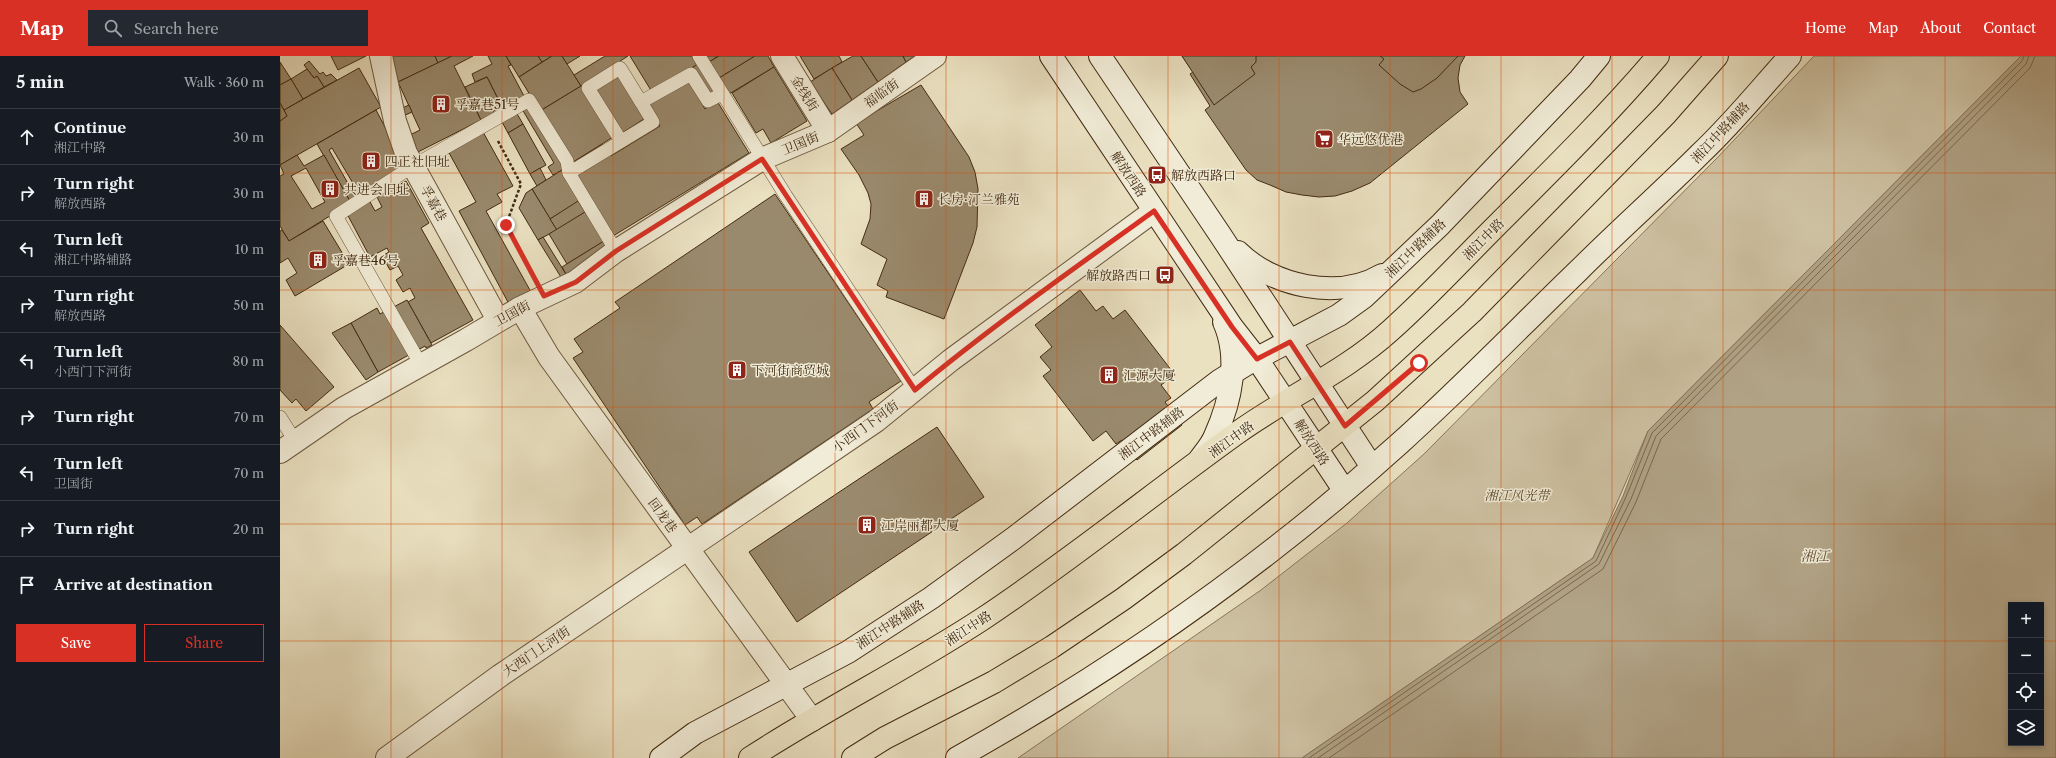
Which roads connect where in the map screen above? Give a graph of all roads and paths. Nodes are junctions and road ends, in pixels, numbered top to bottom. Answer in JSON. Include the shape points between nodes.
{"nodes":[{"id":1,"x":381,"y":56,"type":"edge"},
{"id":2,"x":698,"y":56,"type":"edge"},
{"id":3,"x":782,"y":56,"type":"edge"},
{"id":4,"x":935,"y":56,"type":"edge"},
{"id":5,"x":1051,"y":56,"type":"edge"},
{"id":6,"x":1100,"y":56,"type":"edge"},
{"id":7,"x":1658,"y":56,"type":"edge"},
{"id":8,"x":1717,"y":56,"type":"edge"},
{"id":9,"x":1790,"y":56,"type":"edge"},
{"id":10,"x":1597,"y":57,"type":"edge"},
{"id":11,"x":722,"y":94,"type":"junction"},
{"id":12,"x":641,"y":102,"type":"junction"},
{"id":13,"x":489,"y":124,"type":"junction"},
{"id":14,"x":828,"y":131,"type":"junction"},
{"id":15,"x":621,"y":141,"type":"junction"},
{"id":16,"x":762,"y":159,"type":"junction"},
{"id":17,"x":413,"y":166,"type":"junction"},
{"id":18,"x":569,"y":173,"type":"junction"},
{"id":19,"x":1154,"y":211,"type":"junction"},
{"id":20,"x":1221,"y":236,"type":"junction"},
{"id":21,"x":616,"y":251,"type":"junction"},
{"id":22,"x":1404,"y":260,"type":"junction"},
{"id":23,"x":544,"y":296,"type":"junction"},
{"id":24,"x":1215,"y":301,"type":"junction"},
{"id":25,"x":520,"y":308,"type":"junction"},
{"id":26,"x":498,"y":320,"type":"junction"},
{"id":27,"x":1290,"y":342,"type":"junction"},
{"id":28,"x":1257,"y":359,"type":"junction"},
{"id":29,"x":421,"y":365,"type":"junction"},
{"id":30,"x":1232,"y":373,"type":"junction"},
{"id":31,"x":1317,"y":383,"type":"junction"},
{"id":32,"x":915,"y":390,"type":"junction"},
{"id":33,"x":1286,"y":402,"type":"junction"},
{"id":34,"x":280,"y":417,"type":"edge"},
{"id":35,"x":1345,"y":426,"type":"junction"},
{"id":36,"x":287,"y":447,"type":"edge"},
{"id":37,"x":1317,"y":448,"type":"junction"},
{"id":38,"x":1196,"y":464,"type":"junction"},
{"id":39,"x":1372,"y":467,"type":"junction"},
{"id":40,"x":1344,"y":490,"type":"junction"},
{"id":41,"x":687,"y":548,"type":"junction"},
{"id":42,"x":786,"y":685,"type":"junction"},
{"id":43,"x":812,"y":720,"type":"junction"},
{"id":44,"x":387,"y":758,"type":"edge"},
{"id":45,"x":661,"y":758,"type":"edge"},
{"id":46,"x":750,"y":758,"type":"edge"},
{"id":47,"x":853,"y":758,"type":"edge"},
{"id":48,"x":957,"y":758,"type":"edge"}],
"edges":[{"from":1,"to":17,"type":"street","name":"孚嘉巷","via":[[400,138]]},
{"from":2,"to":11,"type":"lane"},
{"from":3,"to":14,"type":"street","name":"金线街"},
{"from":4,"to":14,"type":"street","name":"福临街"},
{"from":5,"to":19,"type":"street","name":"解放西路"},
{"from":6,"to":20,"type":"street"},
{"from":7,"to":31,"type":"main road","name":"湘江中路","via":[[1586,134],[1391,331]]},
{"from":8,"to":35,"type":"main road","via":[[1666,114],[1472,312],[1419,363]]},
{"from":9,"to":39,"type":"street","name":"湘江中路辅路","via":[[1704,151],[1579,269],[1458,389]]},
{"from":10,"to":22,"type":"street","name":"湘江中路辅路","via":[[1548,112]]},
{"from":11,"to":12,"type":"lane","via":[[708,102],[692,74]]},
{"from":11,"to":16,"type":"lane"},
{"from":12,"to":15,"type":"lane","via":[[653,122]]},
{"from":12,"to":15,"type":"lane","via":[[620,68],[588,88]]},
{"from":13,"to":17,"type":"lane"},
{"from":13,"to":18,"type":"lane","via":[[529,100],[567,161]]},
{"from":13,"to":23,"type":"path","via":[[521,184],[506,225]]},
{"from":14,"to":16,"type":"street","name":"卫国街"},
{"from":15,"to":18,"type":"lane"},
{"from":16,"to":21,"type":"street","name":"卫国街"},
{"from":16,"to":32,"type":"lane"},
{"from":17,"to":26,"type":"street","name":"孚嘉巷"},
{"from":17,"to":29,"type":"lane","via":[[336,216]]},
{"from":18,"to":21,"type":"lane"},
{"from":19,"to":24,"type":"street","name":"解放西路"},
{"from":19,"to":32,"type":"street","name":"小西门下河街","via":[[1047,288]]},
{"from":20,"to":22,"type":"street","via":[[1245,259],[1268,274],[1294,284],[1323,288],[1355,286],[1380,277]]},
{"from":20,"to":27,"type":"street"},
{"from":21,"to":23,"type":"street","name":"卫国街","via":[[576,282]]},
{"from":22,"to":27,"type":"street","name":"湘江中路辅路","via":[[1364,298]]},
{"from":23,"to":25,"type":"street","name":"卫国街"},
{"from":24,"to":28,"type":"street","name":"解放西路"},
{"from":24,"to":30,"type":"street","via":[[1232,345]]},
{"from":25,"to":26,"type":"street","name":"卫国街"},
{"from":25,"to":41,"type":"street","name":"回龙巷","via":[[549,357]]},
{"from":26,"to":29,"type":"street","name":"卫国街"},
{"from":27,"to":28,"type":"street","name":"湘江中路辅路"},
{"from":27,"to":31,"type":"street"},
{"from":28,"to":30,"type":"street","name":"湘江中路辅路"},
{"from":28,"to":33,"type":"street","name":"解放西路"},
{"from":29,"to":36,"type":"street","name":"卫国街","via":[[344,408]]},
{"from":30,"to":38,"type":"street","via":[[1224,411],[1215,437]]},
{"from":30,"to":42,"type":"street","name":"湘江中路辅路","via":[[1014,538],[930,598],[848,652]]},
{"from":31,"to":33,"type":"main road","name":"湘江中路"},
{"from":31,"to":35,"type":"street"},
{"from":32,"to":41,"type":"street","name":"小西门下河街","via":[[876,421]]},
{"from":33,"to":37,"type":"street","name":"解放西路"},
{"from":33,"to":38,"type":"main road","name":"湘江中路","via":[[1237,433]]},
{"from":34,"to":36,"type":"lane"},
{"from":35,"to":37,"type":"main road"},
{"from":35,"to":39,"type":"street"},
{"from":37,"to":40,"type":"street","name":"解放西路"},
{"from":37,"to":47,"type":"main road","via":[[1184,554],[1052,647],[994,682],[898,731]]},
{"from":38,"to":43,"type":"main road","name":"湘江中路","via":[[1087,546],[984,618]]},
{"from":39,"to":40,"type":"street","name":"湘江中路辅路"},
{"from":40,"to":48,"type":"street","name":"湘江中路辅路","via":[[1228,584],[1144,645],[1062,697]]},
{"from":41,"to":42,"type":"street","name":"回龙巷"},
{"from":41,"to":44,"type":"street","name":"大西门上河街","via":[[501,675]]},
{"from":42,"to":43,"type":"street","name":"回龙巷"},
{"from":42,"to":45,"type":"street","name":"湘江中路辅路","via":[[695,733]]},
{"from":43,"to":46,"type":"main road","name":"湘江中路"}]}
